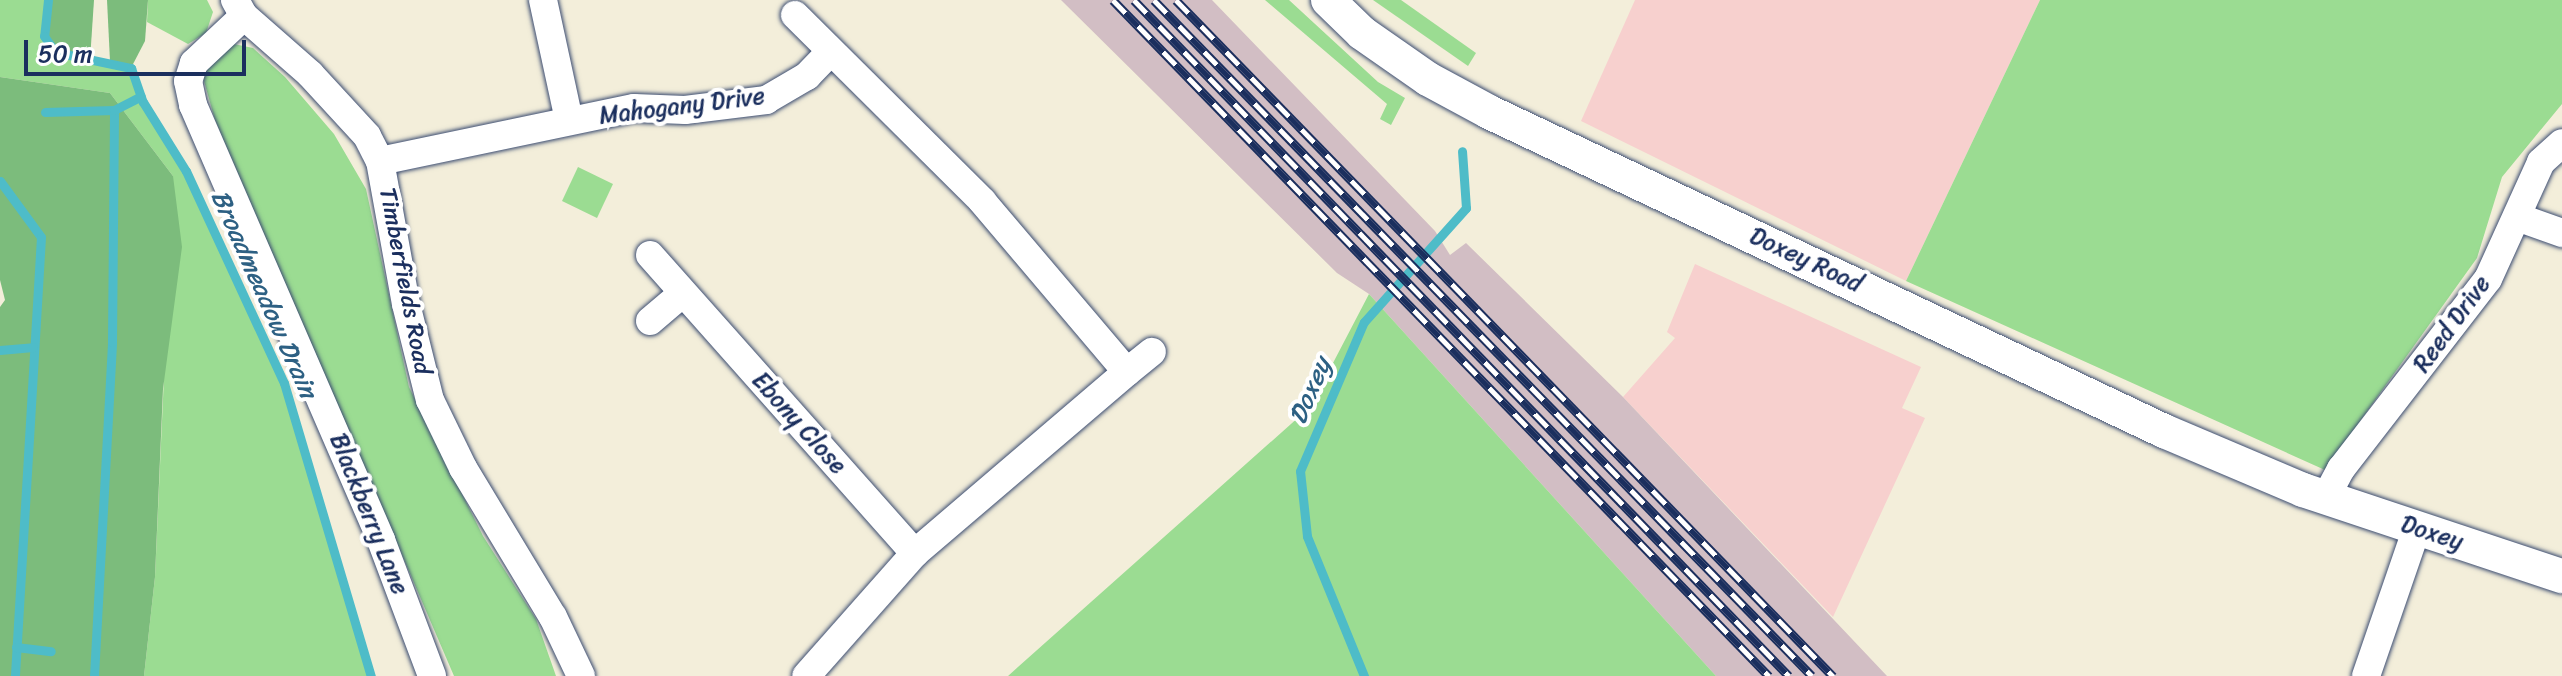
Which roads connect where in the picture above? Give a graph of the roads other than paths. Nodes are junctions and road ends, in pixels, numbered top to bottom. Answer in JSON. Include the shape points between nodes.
{"nodes":[{"id":1,"x":543,"y":0,"type":"edge"},
{"id":2,"x":1328,"y":0,"type":"edge"},
{"id":3,"x":239,"y":8,"type":"edge"},
{"id":4,"x":795,"y":15,"type":"dead end"},
{"id":5,"x":829,"y":53,"type":"junction"},
{"id":6,"x":569,"y":120,"type":"junction"},
{"id":7,"x":2562,"y":143,"type":"edge"},
{"id":8,"x":380,"y":161,"type":"junction"},
{"id":9,"x":2517,"y":217,"type":"junction"},
{"id":10,"x":2562,"y":233,"type":"edge"},
{"id":11,"x":650,"y":255,"type":"dead end"},
{"id":12,"x":683,"y":293,"type":"junction"},
{"id":13,"x":650,"y":321,"type":"dead end"},
{"id":14,"x":1152,"y":352,"type":"dead end"},
{"id":15,"x":1127,"y":372,"type":"junction"},
{"id":16,"x":2315,"y":493,"type":"junction"},
{"id":17,"x":2417,"y":528,"type":"junction"},
{"id":18,"x":915,"y":553,"type":"junction"},
{"id":19,"x":2562,"y":576,"type":"edge"},
{"id":20,"x":432,"y":676,"type":"edge"},
{"id":21,"x":581,"y":676,"type":"edge"},
{"id":22,"x":806,"y":676,"type":"edge"},
{"id":23,"x":2366,"y":676,"type":"edge"}],
"edges":[{"from":1,"to":6,"type":"street"},
{"from":2,"to":16,"type":"street","name":"Doxey Road","via":[[1395,56],[1489,112],[2164,431]]},
{"from":3,"to":8,"type":"street","name":"Timberfields Road","via":[[310,74],[367,136]]},
{"from":3,"to":20,"type":"street","name":"Blackberry Lane","via":[[194,63],[188,81],[193,105],[363,498]]},
{"from":4,"to":5,"type":"street"},
{"from":5,"to":6,"type":"street","name":"Mahogany Drive","via":[[807,76],[766,100],[685,110],[634,108]]},
{"from":5,"to":15,"type":"street","via":[[982,201]]},
{"from":6,"to":8,"type":"street","name":"Mahogany Drive","via":[[527,134]]},
{"from":7,"to":9,"type":"street","name":"Reed Drive","via":[[2541,162]]},
{"from":8,"to":21,"type":"street","name":"Timberfields Road","via":[[411,329],[430,400],[463,468],[547,605]]},
{"from":9,"to":10,"type":"street"},
{"from":9,"to":16,"type":"street","name":"Reed Drive","via":[[2488,279],[2341,469]]},
{"from":11,"to":12,"type":"street","name":"Ebony Close"},
{"from":12,"to":13,"type":"street"},
{"from":12,"to":18,"type":"street","name":"Ebony Close"},
{"from":14,"to":15,"type":"street"},
{"from":15,"to":18,"type":"street"},
{"from":16,"to":17,"type":"street","name":"Doxey"},
{"from":17,"to":19,"type":"street","name":"Doxey"},
{"from":17,"to":23,"type":"street"},
{"from":18,"to":22,"type":"street"}]}
